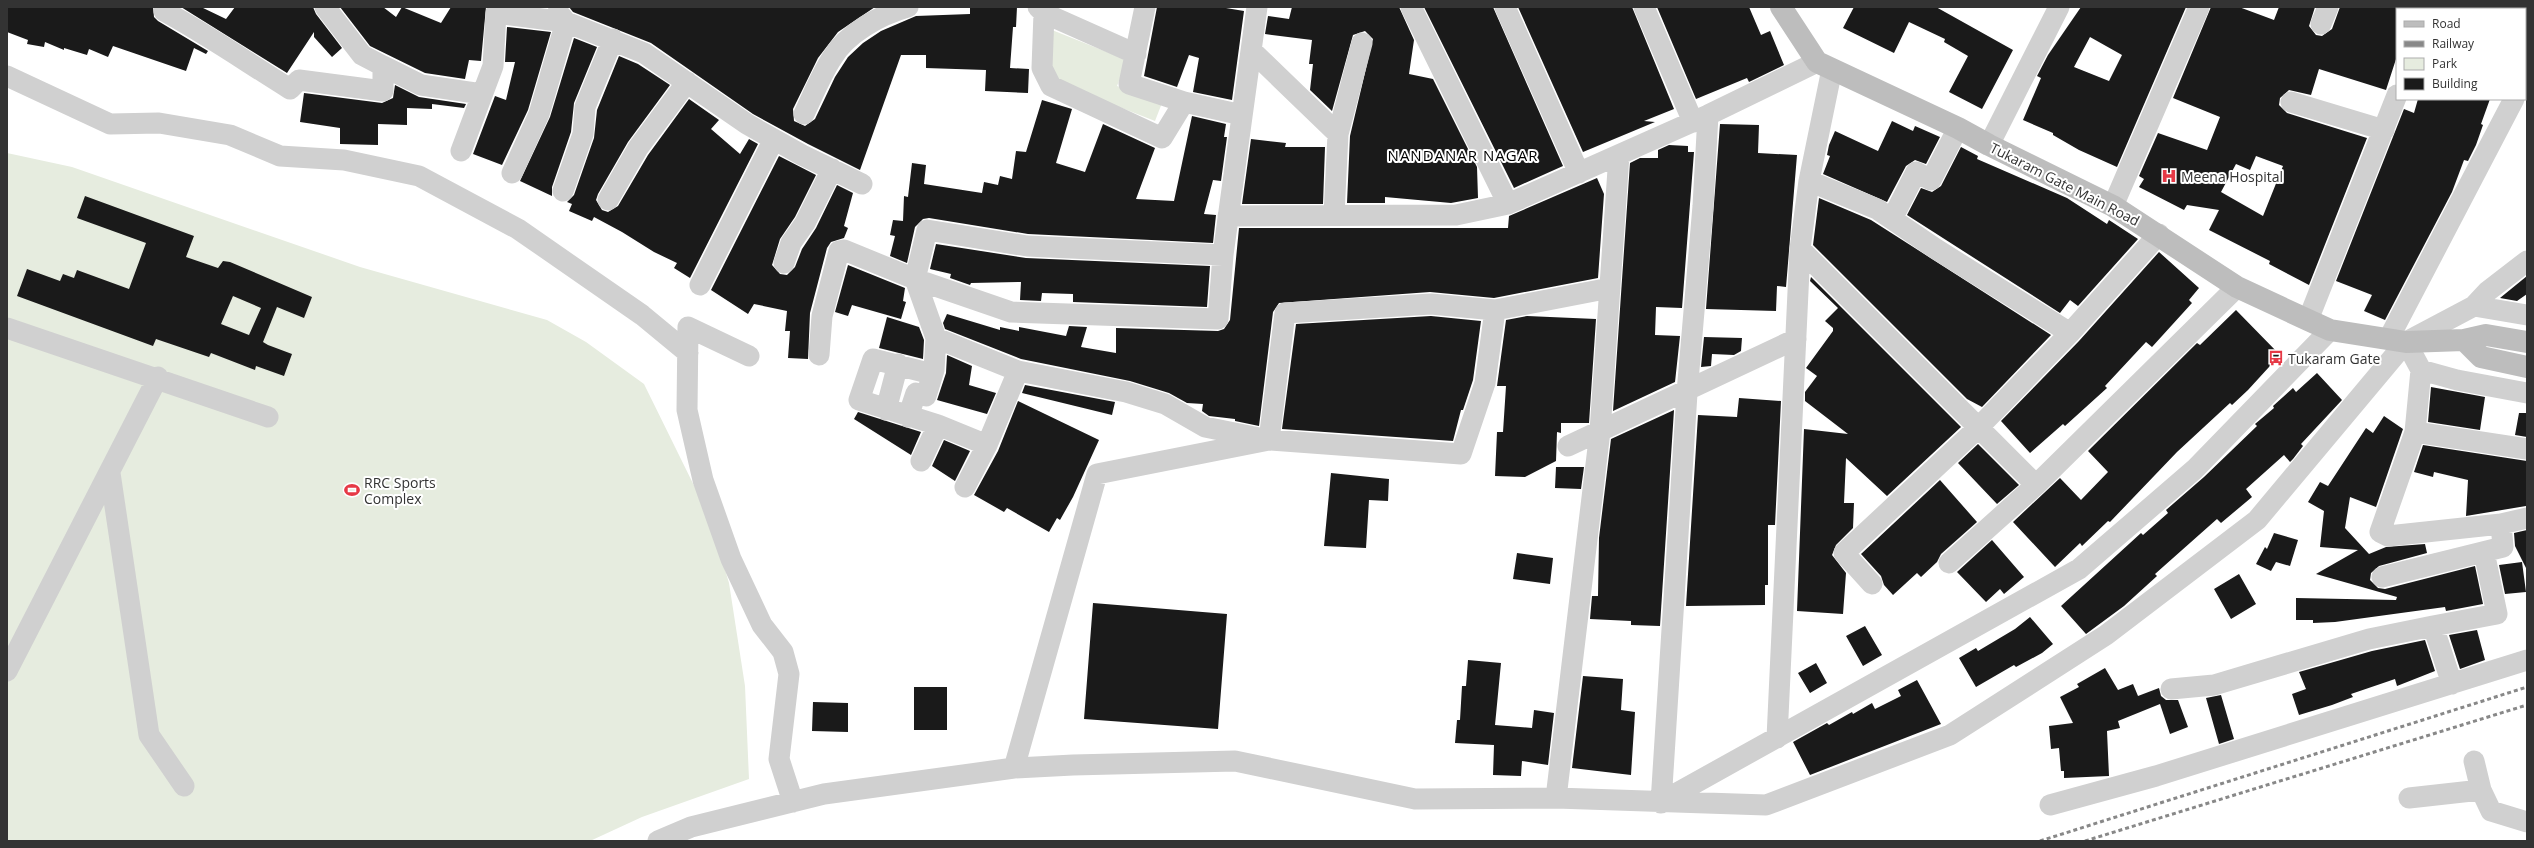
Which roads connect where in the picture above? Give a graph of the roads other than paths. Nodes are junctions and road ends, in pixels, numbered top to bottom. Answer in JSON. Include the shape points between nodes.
{"nodes":[{"id":1,"x":166,"y":7,"type":"edge"},
{"id":2,"x":325,"y":7,"type":"edge"},
{"id":3,"x":908,"y":7,"type":"edge"},
{"id":4,"x":1145,"y":7,"type":"edge"},
{"id":5,"x":1257,"y":7,"type":"edge"},
{"id":6,"x":1411,"y":7,"type":"edge"},
{"id":7,"x":1505,"y":7,"type":"edge"},
{"id":8,"x":1644,"y":7,"type":"edge"},
{"id":9,"x":1782,"y":7,"type":"edge"},
{"id":10,"x":2059,"y":7,"type":"edge"},
{"id":11,"x":2199,"y":7,"type":"edge"},
{"id":12,"x":491,"y":10,"type":"edge"},
{"id":13,"x":1041,"y":10,"type":"edge"},
{"id":14,"x":560,"y":15,"type":"edge"},
{"id":15,"x":613,"y":39,"type":"junction"},
{"id":16,"x":1362,"y":43,"type":"dead end"},
{"id":17,"x":1251,"y":50,"type":"junction"},
{"id":18,"x":1136,"y":54,"type":"junction"},
{"id":19,"x":383,"y":66,"type":"junction"},
{"id":20,"x":1825,"y":66,"type":"junction"},
{"id":21,"x":7,"y":76,"type":"edge"},
{"id":22,"x":687,"y":82,"type":"junction"},
{"id":23,"x":482,"y":94,"type":"junction"},
{"id":24,"x":2396,"y":98,"type":"edge"},
{"id":25,"x":2514,"y":100,"type":"edge"},
{"id":26,"x":1184,"y":102,"type":"junction"},
{"id":27,"x":2291,"y":102,"type":"dead end"},
{"id":28,"x":804,"y":114,"type":"dead end"},
{"id":29,"x":1242,"y":116,"type":"junction"},
{"id":30,"x":1700,"y":119,"type":"junction"},
{"id":31,"x":1958,"y":128,"type":"junction"},
{"id":32,"x":2384,"y":130,"type":"junction"},
{"id":33,"x":1338,"y":134,"type":"junction"},
{"id":34,"x":774,"y":139,"type":"junction"},
{"id":35,"x":1989,"y":145,"type":"junction"},
{"id":36,"x":461,"y":151,"type":"dead end"},
{"id":37,"x":1619,"y":156,"type":"junction"},
{"id":38,"x":832,"y":169,"type":"junction"},
{"id":39,"x":512,"y":173,"type":"dead end"},
{"id":40,"x":1579,"y":173,"type":"junction"},
{"id":41,"x":1809,"y":181,"type":"junction"},
{"id":42,"x":862,"y":184,"type":"dead end"},
{"id":43,"x":562,"y":191,"type":"dead end"},
{"id":44,"x":608,"y":200,"type":"dead end"},
{"id":45,"x":1508,"y":204,"type":"junction"},
{"id":46,"x":2113,"y":206,"type":"junction"},
{"id":47,"x":1334,"y":215,"type":"junction"},
{"id":48,"x":1228,"y":216,"type":"junction"},
{"id":49,"x":1892,"y":219,"type":"junction"},
{"id":50,"x":2159,"y":234,"type":"junction"},
{"id":51,"x":1800,"y":249,"type":"junction"},
{"id":52,"x":1223,"y":255,"type":"junction"},
{"id":53,"x":2527,"y":261,"type":"edge"},
{"id":54,"x":784,"y":263,"type":"dead end"},
{"id":55,"x":915,"y":279,"type":"junction"},
{"id":56,"x":700,"y":285,"type":"dead end"},
{"id":57,"x":2237,"y":287,"type":"junction"},
{"id":58,"x":1610,"y":288,"type":"junction"},
{"id":59,"x":2474,"y":306,"type":"junction"},
{"id":60,"x":1495,"y":310,"type":"junction"},
{"id":61,"x":2523,"y":310,"type":"edge"},
{"id":62,"x":2308,"y":320,"type":"junction"},
{"id":63,"x":7,"y":328,"type":"edge"},
{"id":64,"x":2330,"y":330,"type":"junction"},
{"id":65,"x":2070,"y":333,"type":"junction"},
{"id":66,"x":936,"y":338,"type":"junction"},
{"id":67,"x":1796,"y":339,"type":"junction"},
{"id":68,"x":2398,"y":340,"type":"junction"},
{"id":69,"x":2464,"y":340,"type":"junction"},
{"id":70,"x":2527,"y":342,"type":"edge"},
{"id":71,"x":688,"y":353,"type":"junction"},
{"id":72,"x":819,"y":355,"type":"dead end"},
{"id":73,"x":749,"y":356,"type":"dead end"},
{"id":74,"x":898,"y":364,"type":"junction"},
{"id":75,"x":2527,"y":366,"type":"edge"},
{"id":76,"x":1018,"y":370,"type":"junction"},
{"id":77,"x":2421,"y":370,"type":"junction"},
{"id":78,"x":932,"y":374,"type":"junction"},
{"id":79,"x":158,"y":377,"type":"junction"},
{"id":80,"x":892,"y":387,"type":"junction"},
{"id":81,"x":1687,"y":393,"type":"junction"},
{"id":82,"x":2527,"y":393,"type":"edge"},
{"id":83,"x":916,"y":394,"type":"junction"},
{"id":84,"x":886,"y":410,"type":"junction"},
{"id":85,"x":268,"y":417,"type":"dead end"},
{"id":86,"x":908,"y":417,"type":"junction"},
{"id":87,"x":938,"y":425,"type":"junction"},
{"id":88,"x":1979,"y":427,"type":"junction"},
{"id":89,"x":1600,"y":431,"type":"junction"},
{"id":90,"x":2415,"y":432,"type":"junction"},
{"id":91,"x":1269,"y":440,"type":"junction"},
{"id":92,"x":987,"y":444,"type":"junction"},
{"id":93,"x":1568,"y":446,"type":"dead end"},
{"id":94,"x":2527,"y":449,"type":"edge"},
{"id":95,"x":921,"y":461,"type":"dead end"},
{"id":96,"x":110,"y":472,"type":"junction"},
{"id":97,"x":2036,"y":485,"type":"junction"},
{"id":98,"x":965,"y":487,"type":"dead end"},
{"id":99,"x":2527,"y":518,"type":"edge"},
{"id":100,"x":2501,"y":524,"type":"junction"},
{"id":101,"x":2484,"y":552,"type":"junction"},
{"id":102,"x":1949,"y":563,"type":"dead end"},
{"id":103,"x":2382,"y":577,"type":"dead end"},
{"id":104,"x":1872,"y":584,"type":"dead end"},
{"id":105,"x":2433,"y":626,"type":"junction"},
{"id":106,"x":2527,"y":660,"type":"edge"},
{"id":107,"x":7,"y":671,"type":"edge"},
{"id":108,"x":2452,"y":684,"type":"junction"},
{"id":109,"x":2171,"y":689,"type":"dead end"},
{"id":110,"x":1777,"y":738,"type":"junction"},
{"id":111,"x":2474,"y":761,"type":"dead end"},
{"id":112,"x":1014,"y":768,"type":"junction"},
{"id":113,"x":184,"y":786,"type":"dead end"},
{"id":114,"x":2481,"y":790,"type":"junction"},
{"id":115,"x":1556,"y":798,"type":"junction"},
{"id":116,"x":2409,"y":798,"type":"dead end"},
{"id":117,"x":794,"y":802,"type":"junction"},
{"id":118,"x":1661,"y":802,"type":"junction"},
{"id":119,"x":2050,"y":805,"type":"dead end"},
{"id":120,"x":2527,"y":822,"type":"edge"},
{"id":121,"x":658,"y":841,"type":"edge"}],
"edges":[{"from":1,"to":19,"type":"street","via":[[164,11],[215,40],[290,89],[299,80],[383,91]]},
{"from":2,"to":19,"type":"street","via":[[362,55]]},
{"from":3,"to":28,"type":"street","via":[[877,20],[844,43],[832,58]]},
{"from":4,"to":18,"type":"street"},
{"from":5,"to":17,"type":"street"},
{"from":6,"to":45,"type":"street"},
{"from":7,"to":40,"type":"street"},
{"from":8,"to":30,"type":"street"},
{"from":9,"to":20,"type":"street"},
{"from":10,"to":35,"type":"street"},
{"from":11,"to":46,"type":"street"},
{"from":12,"to":14,"type":"street"},
{"from":12,"to":23,"type":"street","via":[[493,66]]},
{"from":13,"to":18,"type":"street"},
{"from":13,"to":26,"type":"street","via":[[1042,68],[1051,86],[1162,138]]},
{"from":14,"to":15,"type":"street"},
{"from":14,"to":39,"type":"street","via":[[539,114]]},
{"from":15,"to":22,"type":"street","via":[[644,53]]},
{"from":15,"to":43,"type":"street","via":[[585,107],[583,134]]},
{"from":16,"to":33,"type":"street"},
{"from":17,"to":29,"type":"street"},
{"from":17,"to":33,"type":"street"},
{"from":18,"to":26,"type":"street","via":[[1129,84]]},
{"from":19,"to":23,"type":"street","via":[[421,85]]},
{"from":20,"to":30,"type":"street"},
{"from":20,"to":31,"type":"street","name":"Tukaram Gate Main Road"},
{"from":20,"to":41,"type":"street"},
{"from":21,"to":71,"type":"street","via":[[110,124],[159,123],[230,135],[280,156],[344,160],[419,176],[518,229],[642,315]]},
{"from":22,"to":34,"type":"street","via":[[747,124]]},
{"from":22,"to":44,"type":"street","via":[[638,148]]},
{"from":23,"to":36,"type":"street"},
{"from":24,"to":32,"type":"street"},
{"from":25,"to":68,"type":"street"},
{"from":26,"to":29,"type":"street"},
{"from":27,"to":32,"type":"street"},
{"from":29,"to":48,"type":"street"},
{"from":30,"to":37,"type":"street"},
{"from":30,"to":81,"type":"street","via":[[1703,206]]},
{"from":31,"to":35,"type":"street","name":"Tukaram Gate Main Road"},
{"from":31,"to":49,"type":"street","via":[[1931,180],[1916,172]]},
{"from":32,"to":62,"type":"street"},
{"from":33,"to":47,"type":"street"},
{"from":34,"to":38,"type":"street"},
{"from":34,"to":56,"type":"street"},
{"from":35,"to":46,"type":"street","name":"Tukaram Gate Main Road"},
{"from":37,"to":40,"type":"street"},
{"from":37,"to":58,"type":"street"},
{"from":38,"to":42,"type":"street"},
{"from":38,"to":54,"type":"street","via":[[805,223],[791,243]]},
{"from":40,"to":45,"type":"street"},
{"from":41,"to":49,"type":"street","via":[[1877,209]]},
{"from":41,"to":51,"type":"street"},
{"from":45,"to":47,"type":"street","via":[[1456,215]]},
{"from":46,"to":50,"type":"street","name":"Tukaram Gate Main Road"},
{"from":47,"to":48,"type":"street"},
{"from":48,"to":52,"type":"street"},
{"from":49,"to":65,"type":"street"},
{"from":50,"to":57,"type":"street","name":"Tukaram Gate Main Road"},
{"from":50,"to":65,"type":"street"},
{"from":51,"to":67,"type":"street"},
{"from":51,"to":88,"type":"street"},
{"from":52,"to":55,"type":"street","via":[[1027,246],[927,230]]},
{"from":52,"to":55,"type":"street","via":[[1218,319],[1011,312]]},
{"from":53,"to":59,"type":"street","via":[[2488,290]]},
{"from":55,"to":66,"type":"street"},
{"from":55,"to":72,"type":"street","via":[[844,250],[839,251],[822,316]]},
{"from":57,"to":62,"type":"street","name":"Tukaram Gate Main Road"},
{"from":57,"to":97,"type":"street"},
{"from":58,"to":60,"type":"street"},
{"from":58,"to":89,"type":"street"},
{"from":59,"to":61,"type":"street"},
{"from":59,"to":68,"type":"street"},
{"from":60,"to":91,"type":"street","via":[[1431,304],[1285,313]]},
{"from":60,"to":91,"type":"street","via":[[1485,383],[1461,454]]},
{"from":62,"to":64,"type":"street","name":"Tukaram Gate Main Road"},
{"from":63,"to":79,"type":"street"},
{"from":64,"to":68,"type":"street","name":"Tukaram Gate Main Road"},
{"from":64,"to":110,"type":"street","via":[[2195,469],[2080,569]]},
{"from":65,"to":88,"type":"street"},
{"from":66,"to":76,"type":"street"},
{"from":66,"to":78,"type":"street"},
{"from":67,"to":81,"type":"street"},
{"from":67,"to":110,"type":"street"},
{"from":68,"to":69,"type":"street","name":"Tukaram Gate Main Road"},
{"from":68,"to":77,"type":"street"},
{"from":68,"to":118,"type":"street","via":[[2257,520],[2106,635],[1950,735],[1766,805]]},
{"from":69,"to":70,"type":"street","name":"Tukaram Gate Main Road","via":[[2486,335]]},
{"from":69,"to":75,"type":"street","via":[[2480,357]]},
{"from":71,"to":73,"type":"street","via":[[688,327]]},
{"from":71,"to":117,"type":"street","via":[[687,410],[703,480],[731,559],[762,625],[784,652],[789,674],[779,759]]},
{"from":74,"to":78,"type":"street"},
{"from":74,"to":80,"type":"street"},
{"from":74,"to":84,"type":"street","via":[[873,358],[858,398],[861,403]]},
{"from":76,"to":91,"type":"street","via":[[1126,392],[1165,404],[1205,427]]},
{"from":76,"to":92,"type":"street"},
{"from":77,"to":82,"type":"street"},
{"from":77,"to":90,"type":"street"},
{"from":78,"to":83,"type":"street","via":[[926,396]]},
{"from":79,"to":85,"type":"street"},
{"from":79,"to":96,"type":"street"},
{"from":80,"to":83,"type":"street"},
{"from":80,"to":84,"type":"street"},
{"from":81,"to":89,"type":"street"},
{"from":81,"to":118,"type":"street"},
{"from":83,"to":86,"type":"street"},
{"from":84,"to":86,"type":"street"},
{"from":86,"to":87,"type":"street"},
{"from":87,"to":92,"type":"street"},
{"from":87,"to":95,"type":"street"},
{"from":88,"to":97,"type":"street"},
{"from":88,"to":104,"type":"street","via":[[1844,553]]},
{"from":89,"to":93,"type":"street"},
{"from":89,"to":115,"type":"street"},
{"from":90,"to":94,"type":"street"},
{"from":90,"to":100,"type":"street","via":[[2380,532],[2388,536]]},
{"from":91,"to":112,"type":"street","via":[[1097,474]]},
{"from":92,"to":98,"type":"street"},
{"from":96,"to":107,"type":"street"},
{"from":96,"to":113,"type":"street","via":[[149,735]]},
{"from":97,"to":102,"type":"street"},
{"from":99,"to":100,"type":"street"},
{"from":100,"to":101,"type":"street","via":[[2503,548]]},
{"from":101,"to":103,"type":"street"},
{"from":101,"to":105,"type":"street","via":[[2497,614]]},
{"from":105,"to":108,"type":"street"},
{"from":105,"to":109,"type":"street","via":[[2369,639],[2214,685]]},
{"from":106,"to":108,"type":"street"},
{"from":108,"to":119,"type":"street","via":[[2156,776]]},
{"from":110,"to":118,"type":"street"},
{"from":111,"to":114,"type":"street"},
{"from":112,"to":115,"type":"street","via":[[1235,761],[1415,799]]},
{"from":112,"to":117,"type":"street","via":[[824,794]]},
{"from":114,"to":116,"type":"street"},
{"from":114,"to":120,"type":"street","via":[[2490,811]]},
{"from":115,"to":118,"type":"street"},
{"from":117,"to":121,"type":"street","via":[[691,827]]}]}
